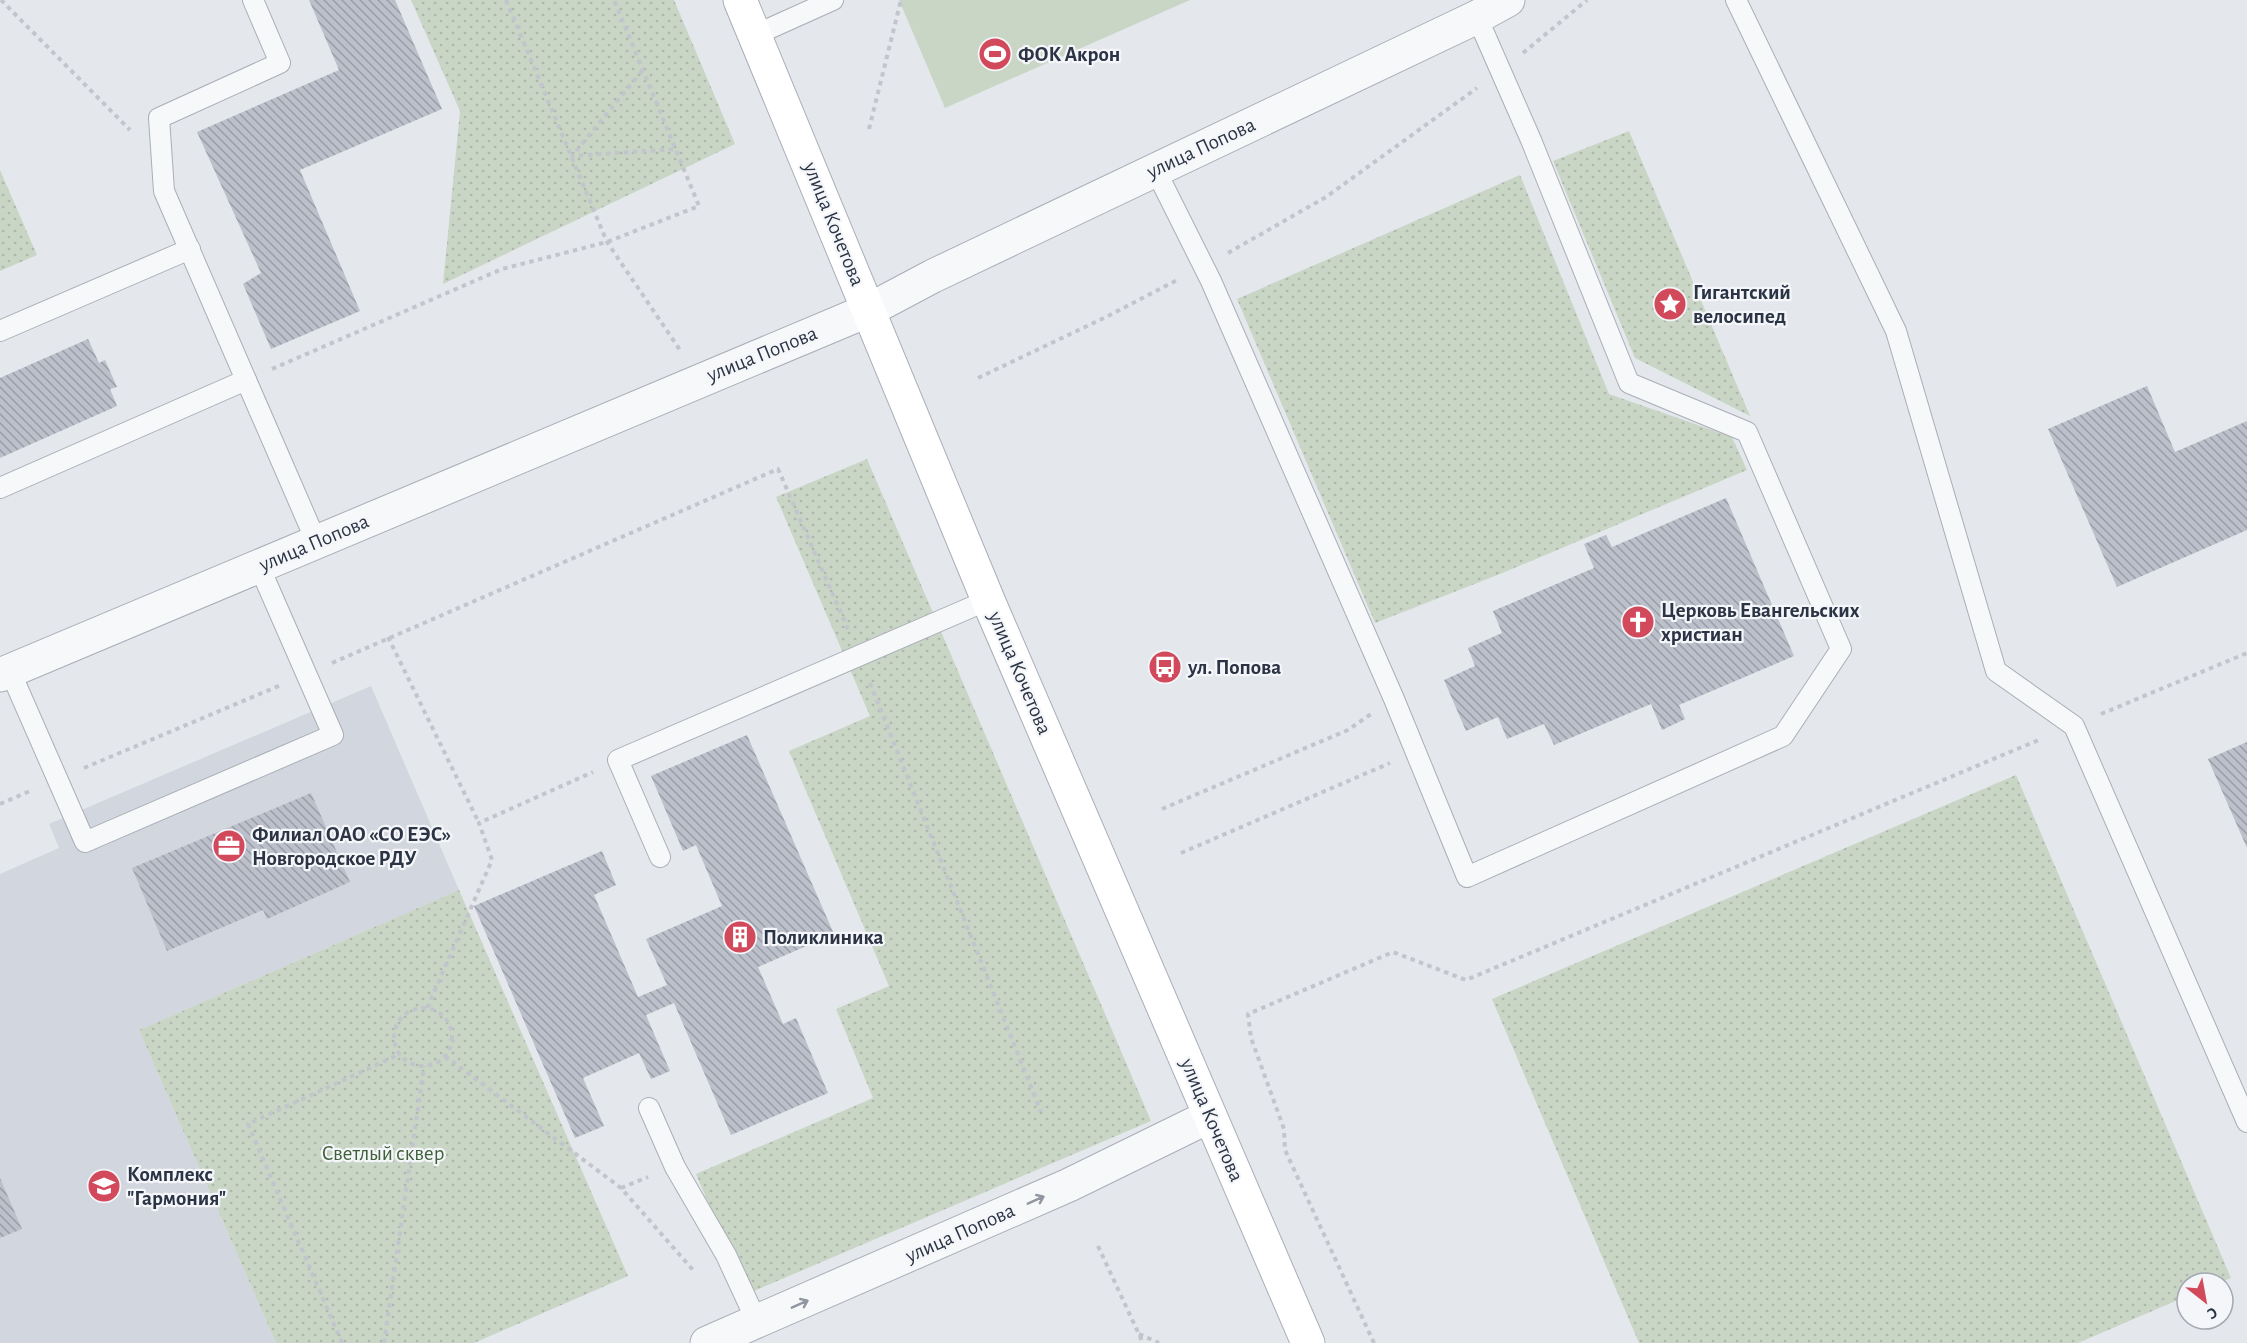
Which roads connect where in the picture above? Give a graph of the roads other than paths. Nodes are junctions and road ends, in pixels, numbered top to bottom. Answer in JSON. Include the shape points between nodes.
{"nodes":[{"id":1,"x":253,"y":0,"type":"edge"},
{"id":2,"x":740,"y":0,"type":"edge"},
{"id":3,"x":833,"y":0,"type":"edge"},
{"id":4,"x":1508,"y":0,"type":"edge"},
{"id":5,"x":1737,"y":0,"type":"edge"},
{"id":6,"x":1477,"y":17,"type":"junction"},
{"id":7,"x":755,"y":35,"type":"junction"},
{"id":8,"x":1155,"y":169,"type":"junction"},
{"id":9,"x":190,"y":249,"type":"junction"},
{"id":10,"x":869,"y":310,"type":"junction"},
{"id":11,"x":0,"y":332,"type":"edge"},
{"id":12,"x":246,"y":380,"type":"junction"},
{"id":13,"x":0,"y":488,"type":"edge"},
{"id":14,"x":316,"y":542,"type":"junction"},
{"id":15,"x":259,"y":566,"type":"junction"},
{"id":16,"x":988,"y":600,"type":"junction"},
{"id":17,"x":5,"y":673,"type":"edge"},
{"id":18,"x":660,"y":857,"type":"dead end"},
{"id":19,"x":649,"y":1107,"type":"dead end"},
{"id":20,"x":1210,"y":1116,"type":"junction"},
{"id":21,"x":2247,"y":1122,"type":"edge"},
{"id":22,"x":757,"y":1322,"type":"junction"},
{"id":23,"x":707,"y":1343,"type":"edge"},
{"id":24,"x":1308,"y":1343,"type":"edge"}],
"edges":[{"from":1,"to":9,"type":"lane","via":[[280,63],[159,118],[164,191]]},
{"from":2,"to":7,"type":"main road","name":"улица Кочетова"},
{"from":3,"to":7,"type":"lane"},
{"from":4,"to":6,"type":"street","name":"улица Попова"},
{"from":5,"to":21,"type":"lane","via":[[1896,331],[1996,670],[2074,726]]},
{"from":6,"to":8,"type":"street","name":"улица Попова"},
{"from":6,"to":8,"type":"lane","via":[[1629,383],[1747,432],[1841,649],[1783,736],[1467,877],[1394,699],[1204,267]]},
{"from":7,"to":10,"type":"main road","name":"улица Кочетова"},
{"from":8,"to":10,"type":"street","name":"улица Попова"},
{"from":9,"to":11,"type":"lane"},
{"from":9,"to":12,"type":"lane"},
{"from":10,"to":14,"type":"street","name":"улица Попова"},
{"from":10,"to":16,"type":"main road","name":"улица Кочетова"},
{"from":12,"to":13,"type":"lane"},
{"from":12,"to":14,"type":"lane"},
{"from":14,"to":15,"type":"street","name":"улица Попова"},
{"from":15,"to":17,"type":"street","name":"улица Попова"},
{"from":15,"to":17,"type":"lane","via":[[333,735],[85,842]]},
{"from":16,"to":18,"type":"lane","via":[[618,760]]},
{"from":16,"to":20,"type":"main road","name":"улица Кочетова"},
{"from":19,"to":22,"type":"lane","via":[[675,1167],[726,1255]]},
{"from":22,"to":20,"type":"street","name":"улица Попова","one_way":true,"via":[[1070,1185]]},
{"from":20,"to":24,"type":"main road","name":"улица Кочетова"},
{"from":22,"to":23,"type":"street","name":"улица Попова"}]}
